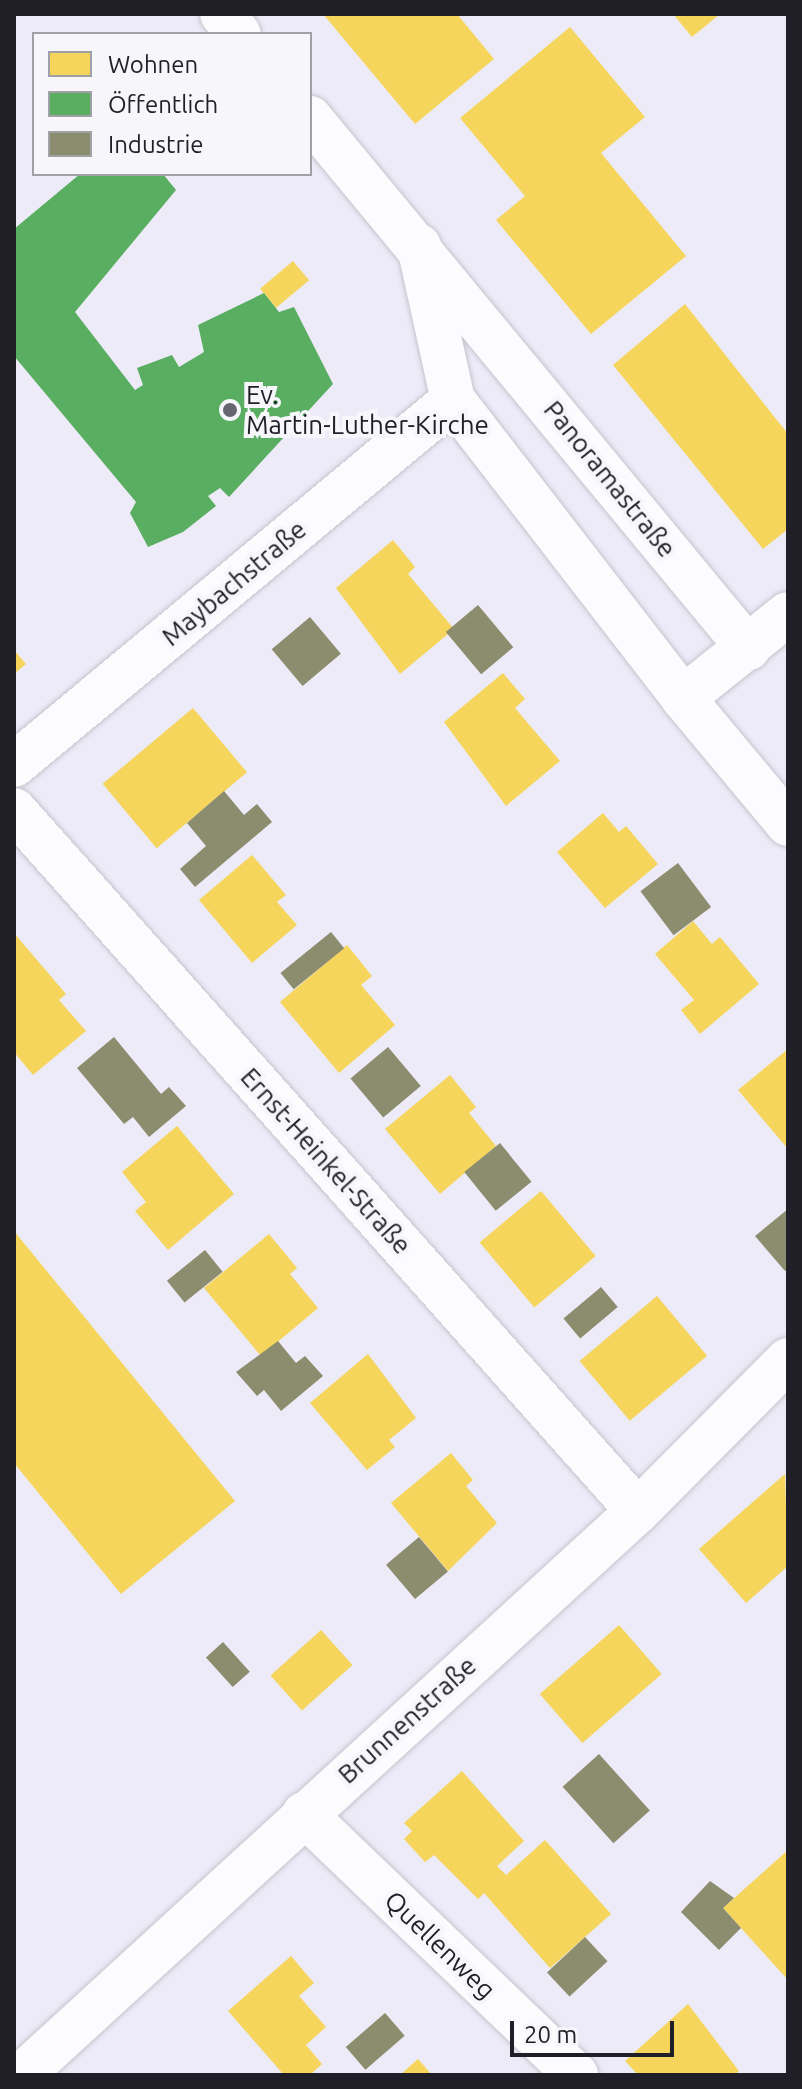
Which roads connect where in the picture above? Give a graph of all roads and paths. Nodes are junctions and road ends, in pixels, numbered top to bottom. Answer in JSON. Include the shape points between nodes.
{"nodes":[{"id":1,"x":222,"y":14,"type":"edge"},
{"id":2,"x":237,"y":32,"type":"edge"},
{"id":3,"x":312,"y":120,"type":"edge"},
{"id":4,"x":419,"y":246,"type":"junction"},
{"id":5,"x":453,"y":400,"type":"junction"},
{"id":6,"x":788,"y":614,"type":"edge"},
{"id":7,"x":748,"y":648,"type":"junction"},
{"id":8,"x":683,"y":698,"type":"junction"},
{"id":9,"x":14,"y":765,"type":"edge"},
{"id":10,"x":14,"y":810,"type":"edge"},
{"id":11,"x":788,"y":824,"type":"edge"},
{"id":12,"x":788,"y":1360,"type":"edge"},
{"id":13,"x":638,"y":1511,"type":"junction"},
{"id":14,"x":304,"y":1814,"type":"junction"},
{"id":15,"x":22,"y":2075,"type":"edge"},
{"id":16,"x":576,"y":2075,"type":"edge"}],
"edges":[{"from":1,"to":2,"type":"street"},
{"from":3,"to":4,"type":"street","name":"Panoramastraße"},
{"from":4,"to":5,"type":"street","name":"Panoramastraße"},
{"from":4,"to":7,"type":"street","name":"Panoramastraße"},
{"from":5,"to":8,"type":"street","name":"Panoramastraße"},
{"from":5,"to":9,"type":"street","name":"Maybachstraße"},
{"from":6,"to":7,"type":"street"},
{"from":7,"to":8,"type":"street"},
{"from":8,"to":11,"type":"street","name":"Panoramastraße"},
{"from":10,"to":13,"type":"street","name":"Ernst-Heinkel-Straße"},
{"from":12,"to":13,"type":"street","name":"Brunnenstraße"},
{"from":13,"to":14,"type":"street","name":"Brunnenstraße"},
{"from":14,"to":15,"type":"street","name":"Brunnenstraße"},
{"from":14,"to":16,"type":"street","name":"Quellenweg"}]}
